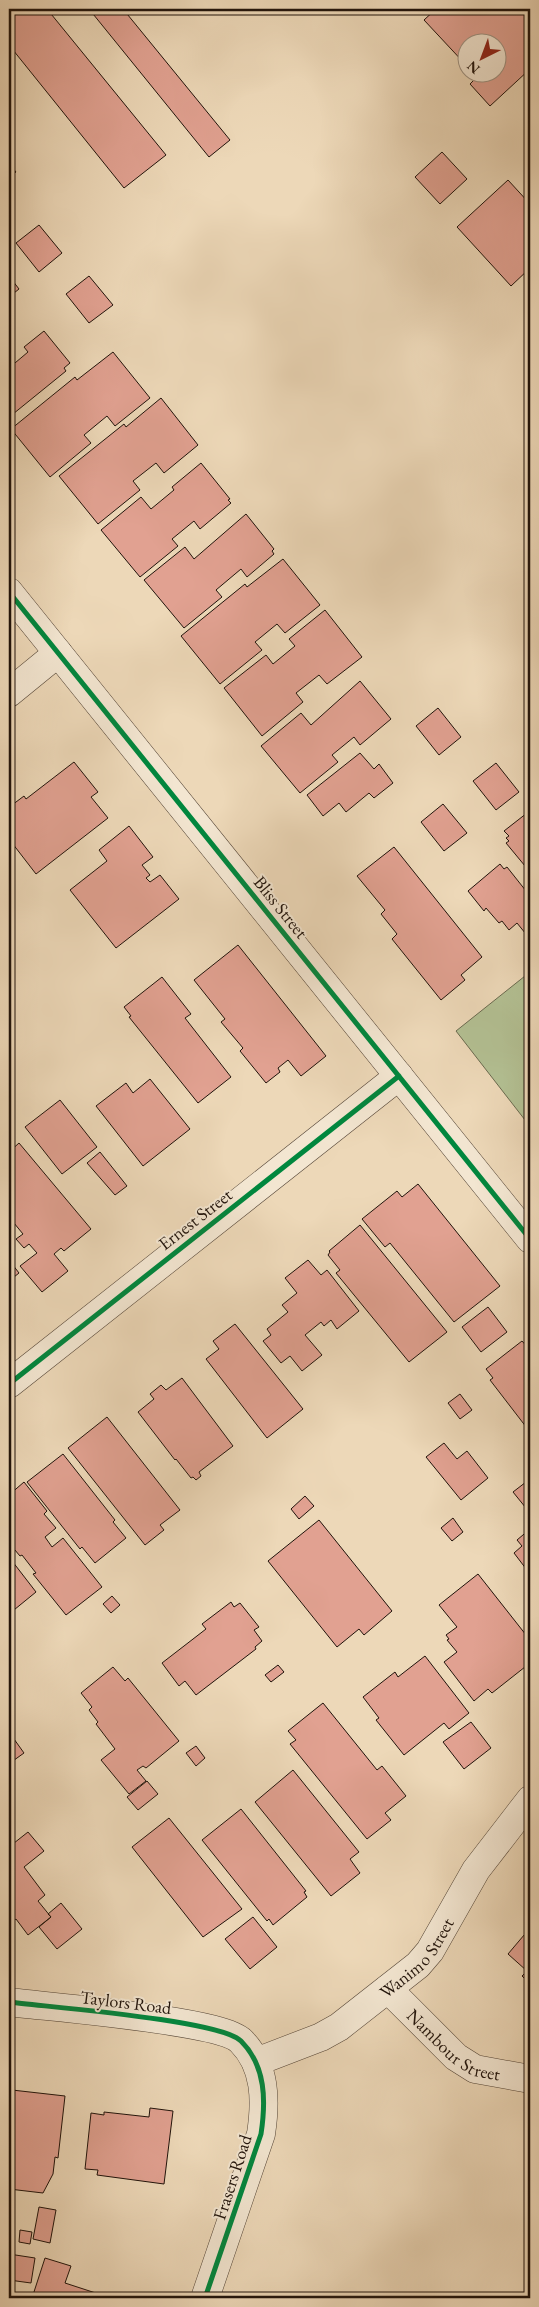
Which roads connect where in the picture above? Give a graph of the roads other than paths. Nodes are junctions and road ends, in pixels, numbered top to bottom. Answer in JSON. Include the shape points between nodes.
{"nodes":[{"id":1,"x":9,"y":592,"type":"edge"},
{"id":2,"x":58,"y":653,"type":"junction"},
{"id":3,"x":9,"y":693,"type":"edge"},
{"id":4,"x":399,"y":1076,"type":"junction"},
{"id":5,"x":530,"y":1239,"type":"edge"},
{"id":6,"x":9,"y":1384,"type":"edge"},
{"id":7,"x":530,"y":1800,"type":"edge"},
{"id":8,"x":388,"y":1989,"type":"junction"},
{"id":9,"x":9,"y":2002,"type":"edge"},
{"id":10,"x":256,"y":2062,"type":"junction"},
{"id":11,"x":530,"y":2079,"type":"edge"},
{"id":12,"x":205,"y":2298,"type":"edge"}],
"edges":[{"from":1,"to":2,"type":"street","name":"Bliss Street"},
{"from":2,"to":3,"type":"street"},
{"from":2,"to":4,"type":"street","name":"Bliss Street"},
{"from":4,"to":5,"type":"street","name":"Bliss Street"},
{"from":4,"to":6,"type":"street","name":"Ernest Street"},
{"from":7,"to":8,"type":"street","name":"Wanimo Street","via":[[476,1870],[430,1951]]},
{"from":8,"to":10,"type":"street","name":"Wanimo Street","via":[[333,2030]]},
{"from":8,"to":11,"type":"street","name":"Nambour Street","via":[[456,2057],[475,2068]]},
{"from":9,"to":10,"type":"street","name":"Taylors Road","via":[[174,2021],[216,2030],[240,2040]]},
{"from":10,"to":12,"type":"street","name":"Frasers Road","via":[[263,2086],[261,2134]]}]}
